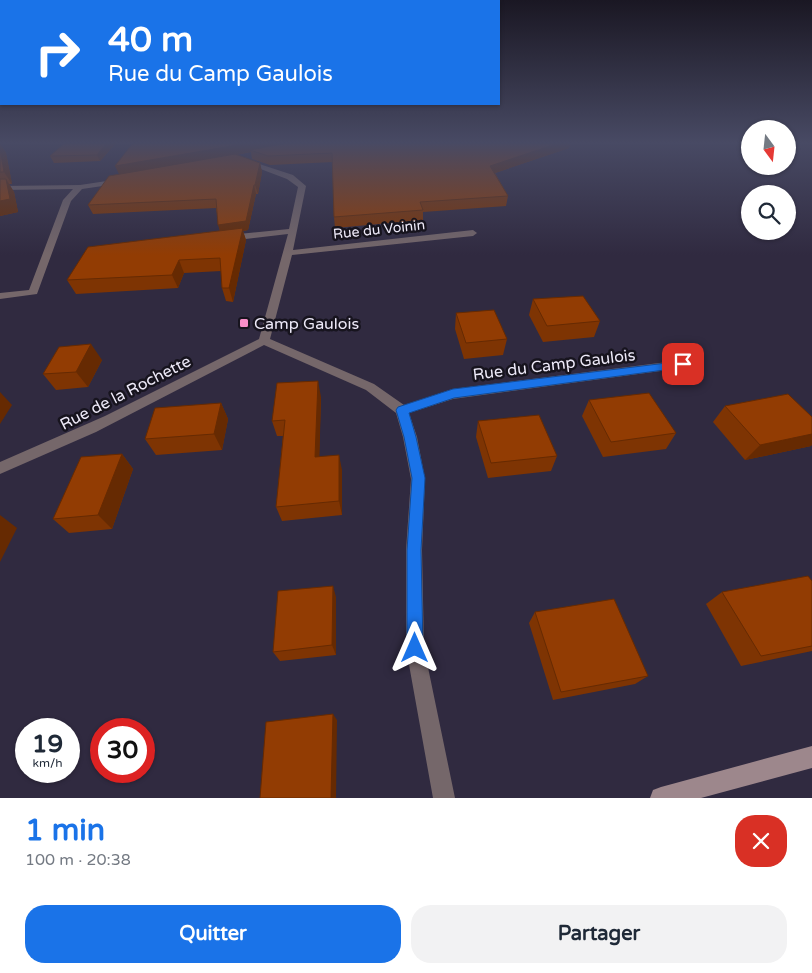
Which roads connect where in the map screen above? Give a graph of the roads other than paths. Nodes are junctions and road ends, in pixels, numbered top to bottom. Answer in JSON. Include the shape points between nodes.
{"nodes":[{"id":1,"x":123,"y":180,"type":"edge"},
{"id":2,"x":294,"y":180,"type":"edge"},
{"id":3,"x":80,"y":187,"type":"junction"},
{"id":4,"x":0,"y":188,"type":"edge"},
{"id":5,"x":291,"y":231,"type":"junction"},
{"id":6,"x":473,"y":233,"type":"dead end"},
{"id":7,"x":221,"y":239,"type":"edge"},
{"id":8,"x":288,"y":253,"type":"junction"},
{"id":9,"x":0,"y":296,"type":"edge"},
{"id":10,"x":264,"y":341,"type":"junction"},
{"id":11,"x":683,"y":364,"type":"dead end"},
{"id":12,"x":402,"y":410,"type":"junction"},
{"id":13,"x":0,"y":468,"type":"edge"},
{"id":14,"x":812,"y":757,"type":"edge"},
{"id":15,"x":444,"y":798,"type":"edge"},
{"id":16,"x":661,"y":798,"type":"edge"}],
"edges":[{"from":1,"to":3,"type":"street"},
{"from":2,"to":5,"type":"street","via":[[302,186]]},
{"from":3,"to":4,"type":"street"},
{"from":3,"to":9,"type":"street","via":[[68,200],[33,292]]},
{"from":5,"to":7,"type":"street"},
{"from":5,"to":8,"type":"street"},
{"from":6,"to":8,"type":"street","name":"Rue du Voinin"},
{"from":8,"to":10,"type":"street"},
{"from":10,"to":12,"type":"street","via":[[370,387]]},
{"from":10,"to":13,"type":"street","name":"Rue de la Rochette","via":[[51,448]]},
{"from":11,"to":12,"type":"street","name":"Rue du Camp Gaulois","via":[[453,394]]},
{"from":12,"to":15,"type":"street","via":[[418,478],[414,550],[415,648]]},
{"from":14,"to":16,"type":"street"}]}
